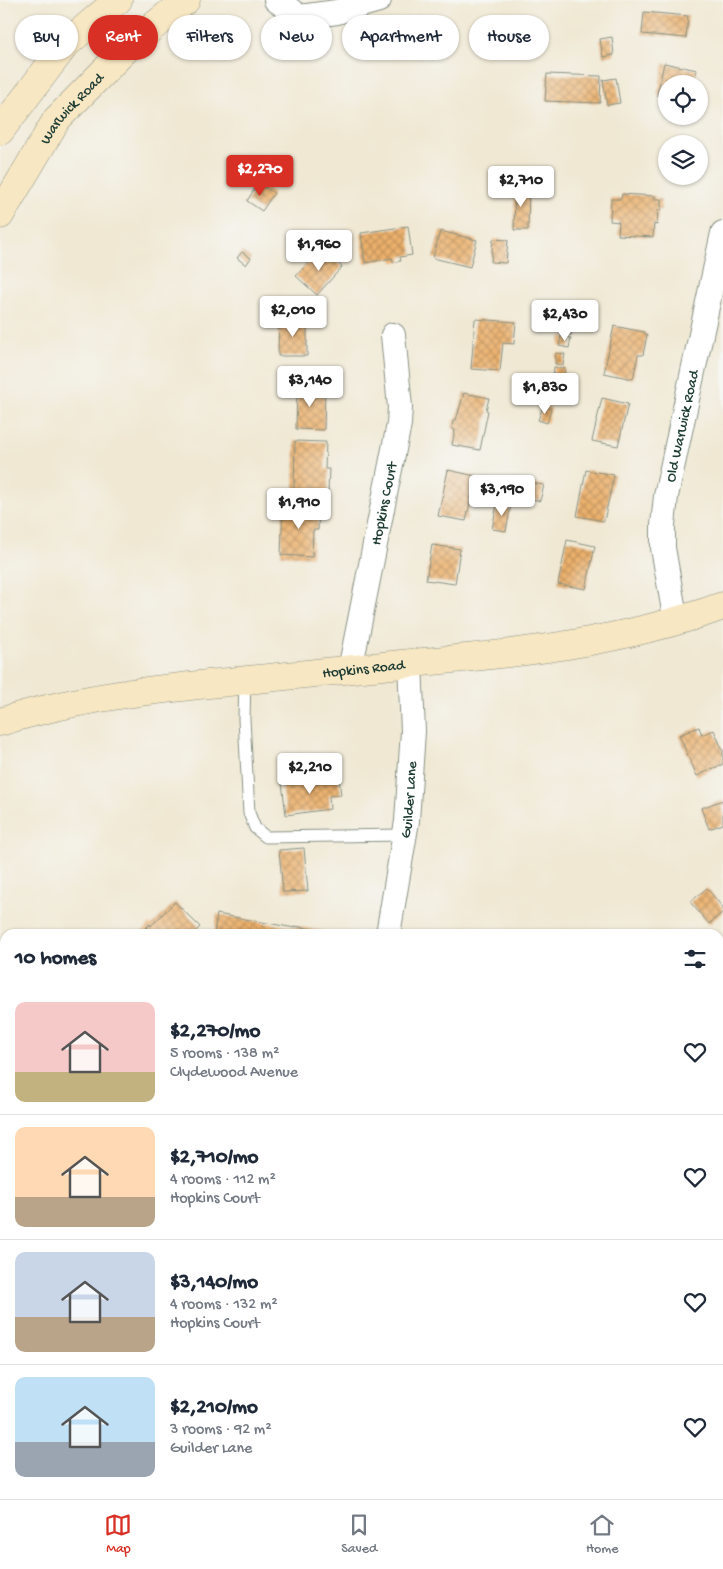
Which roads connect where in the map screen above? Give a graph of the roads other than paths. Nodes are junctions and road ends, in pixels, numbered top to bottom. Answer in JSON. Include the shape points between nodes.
{"nodes":[{"id":1,"x":118,"y":0,"type":"edge"},
{"id":2,"x":186,"y":0,"type":"edge"},
{"id":3,"x":276,"y":0,"type":"edge"},
{"id":4,"x":379,"y":0,"type":"edge"},
{"id":5,"x":0,"y":132,"type":"edge"},
{"id":6,"x":0,"y":215,"type":"edge"},
{"id":7,"x":723,"y":233,"type":"edge"},
{"id":8,"x":393,"y":335,"type":"dead end"},
{"id":9,"x":723,"y":606,"type":"edge"},
{"id":10,"x":676,"y":622,"type":"junction"},
{"id":11,"x":410,"y":664,"type":"junction"},
{"id":12,"x":350,"y":670,"type":"junction"},
{"id":13,"x":245,"y":680,"type":"junction"},
{"id":14,"x":0,"y":722,"type":"edge"},
{"id":15,"x":404,"y":835,"type":"junction"},
{"id":16,"x":389,"y":929,"type":"edge"}],
"edges":[{"from":1,"to":5,"type":"main road","via":[[66,44]]},
{"from":2,"to":6,"type":"main road","name":"Warwick Road","via":[[129,46],[57,119]]},
{"from":3,"to":4,"type":"street","via":[[300,17],[337,12]]},
{"from":7,"to":10,"type":"street","name":"Old Warwick Road","via":[[666,496],[663,548]]},
{"from":8,"to":12,"type":"street","name":"Hopkins Court","via":[[399,424]]},
{"from":9,"to":10,"type":"main road","name":"Hopkins Road"},
{"from":10,"to":11,"type":"main road","name":"Hopkins Road","via":[[562,646]]},
{"from":11,"to":12,"type":"main road","name":"Hopkins Road"},
{"from":11,"to":15,"type":"street","name":"Guilder Lane","via":[[413,731]]},
{"from":12,"to":13,"type":"main road","name":"Hopkins Road"},
{"from":13,"to":14,"type":"main road","name":"Hopkins Road","via":[[125,693],[56,706]]},
{"from":13,"to":15,"type":"lane","via":[[249,813],[255,828],[266,837]]},
{"from":15,"to":16,"type":"street","name":"Guilder Lane"}]}
